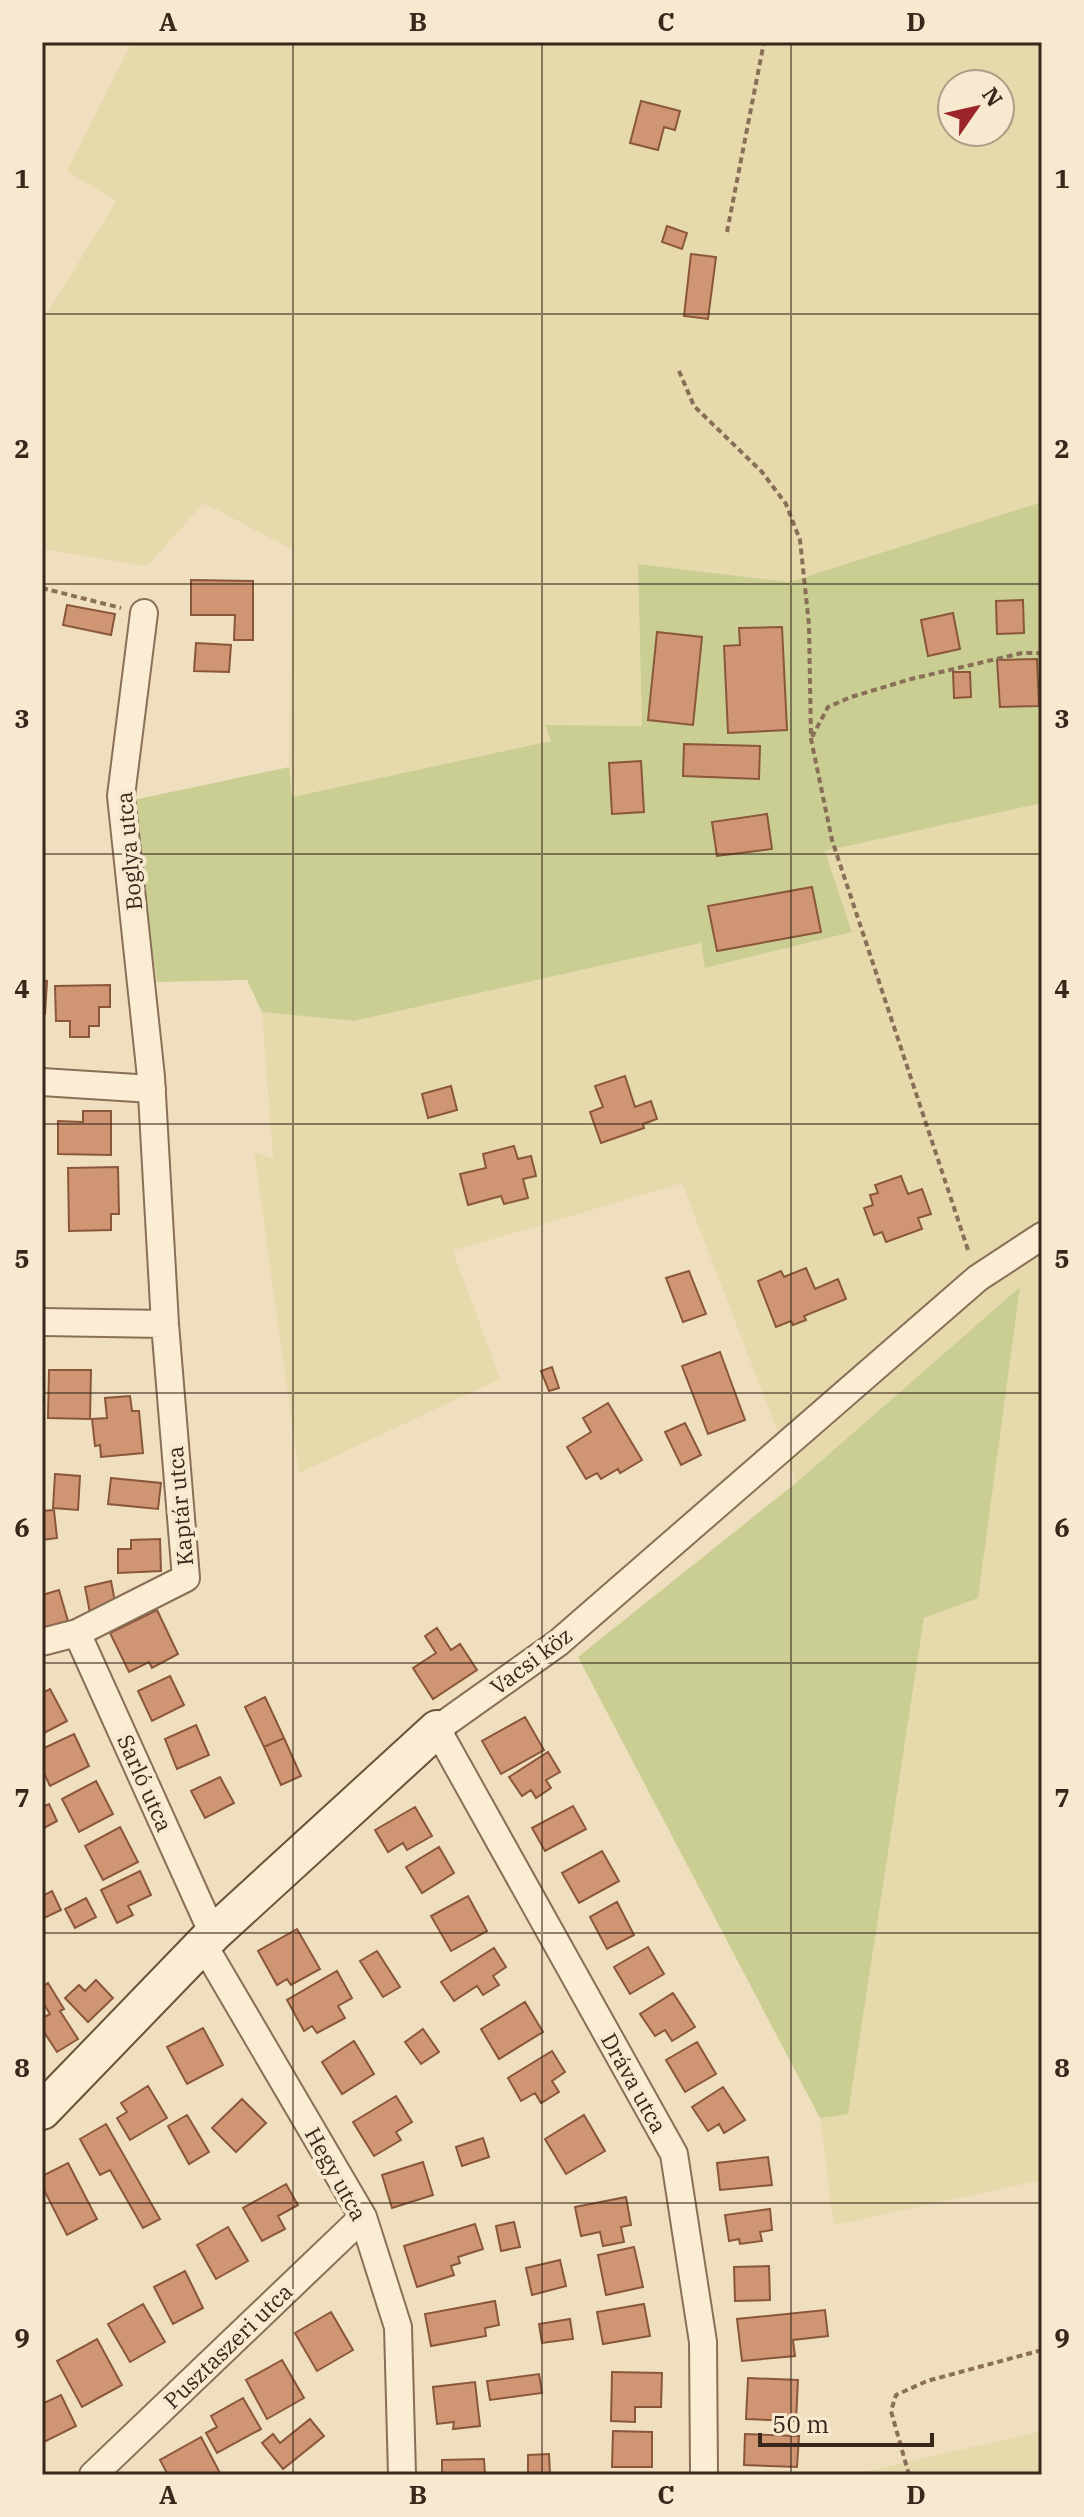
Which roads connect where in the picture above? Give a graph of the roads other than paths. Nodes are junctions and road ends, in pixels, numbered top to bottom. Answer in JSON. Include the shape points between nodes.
{"nodes":[{"id":1,"x":144,"y":613,"type":"road end"},
{"id":2,"x":42,"y":1082,"type":"edge"},
{"id":3,"x":152,"y":1089,"type":"junction"},
{"id":4,"x":1042,"y":1236,"type":"edge"},
{"id":5,"x":42,"y":1322,"type":"edge"},
{"id":6,"x":165,"y":1324,"type":"junction"},
{"id":7,"x":77,"y":1633,"type":"junction"},
{"id":8,"x":42,"y":1642,"type":"edge"},
{"id":9,"x":437,"y":1729,"type":"junction"},
{"id":10,"x":208,"y":1939,"type":"junction"},
{"id":11,"x":42,"y":2111,"type":"edge"},
{"id":12,"x":363,"y":2217,"type":"junction"},
{"id":13,"x":93,"y":2475,"type":"edge"},
{"id":14,"x":402,"y":2475,"type":"edge"},
{"id":15,"x":704,"y":2475,"type":"edge"}],
"edges":[{"from":1,"to":3,"type":"street","name":"Boglya utca","via":[[121,796]]},
{"from":2,"to":3,"type":"street"},
{"from":3,"to":6,"type":"street","name":"Boglya utca"},
{"from":4,"to":9,"type":"street","name":"Vacsi köz","via":[[978,1278],[558,1643]]},
{"from":5,"to":6,"type":"street"},
{"from":6,"to":7,"type":"street","name":"Kaptár utca","via":[[186,1578]]},
{"from":7,"to":8,"type":"street","name":"Kaptár utca"},
{"from":7,"to":10,"type":"street","name":"Sarló utca"},
{"from":9,"to":10,"type":"street","name":"Vacsi köz"},
{"from":9,"to":15,"type":"street","name":"Dráva utca","via":[[674,2154],[703,2342]]},
{"from":10,"to":11,"type":"street","name":"Vacsi köz"},
{"from":10,"to":12,"type":"street","name":"Hegy utca"},
{"from":12,"to":13,"type":"street","name":"Pusztaszeri utca"},
{"from":12,"to":14,"type":"street","name":"Hegy utca","via":[[398,2327]]}]}
